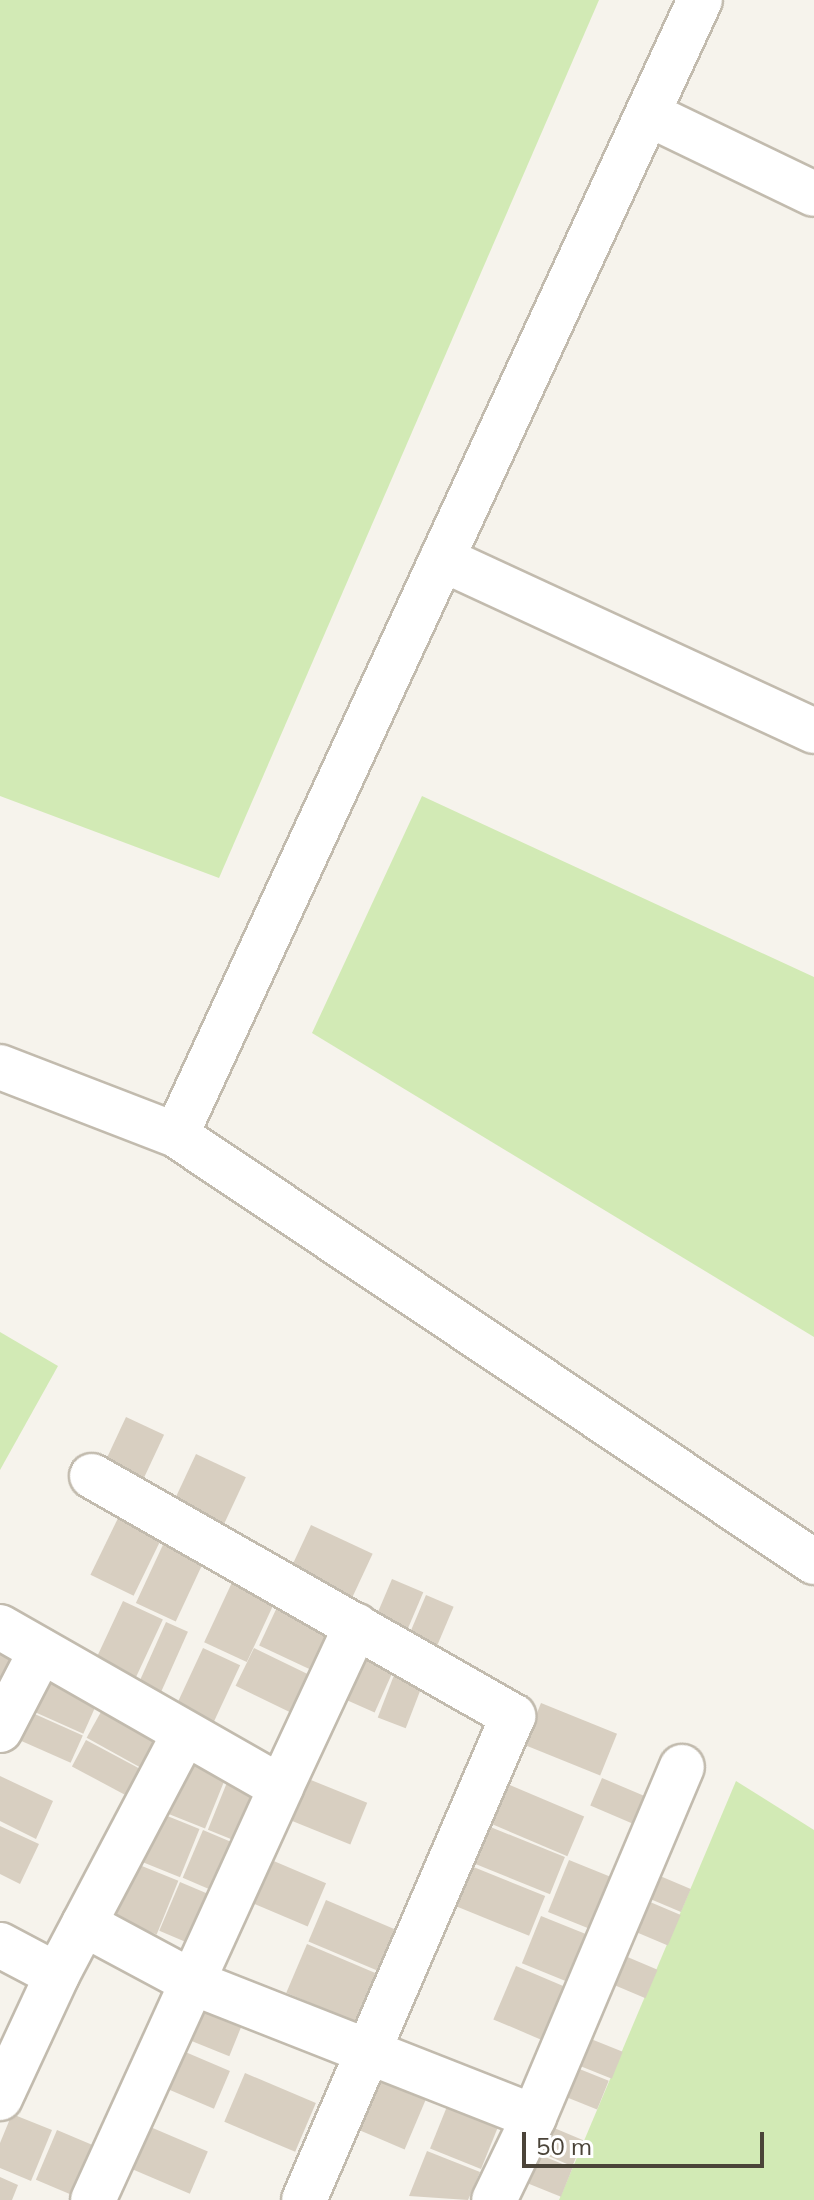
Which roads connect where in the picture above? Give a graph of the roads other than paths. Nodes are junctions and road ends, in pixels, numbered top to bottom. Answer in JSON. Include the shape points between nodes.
{"nodes":[{"id":1,"x":700,"y":0,"type":"edge"},
{"id":2,"x":648,"y":114,"type":"junction"},
{"id":3,"x":814,"y":194,"type":"edge"},
{"id":4,"x":442,"y":559,"type":"junction"},
{"id":5,"x":814,"y":731,"type":"edge"},
{"id":6,"x":0,"y":1067,"type":"edge"},
{"id":7,"x":176,"y":1135,"type":"junction"},
{"id":8,"x":92,"y":1476,"type":"dead end"},
{"id":9,"x":814,"y":1562,"type":"edge"},
{"id":10,"x":356,"y":1626,"type":"junction"},
{"id":11,"x":0,"y":1627,"type":"edge"},
{"id":12,"x":41,"y":1651,"type":"junction"},
{"id":13,"x":0,"y":1730,"type":"edge"},
{"id":14,"x":184,"y":1734,"type":"junction"},
{"id":15,"x":682,"y":1767,"type":"dead end"},
{"id":16,"x":281,"y":1787,"type":"junction"},
{"id":17,"x":84,"y":1924,"type":"junction"},
{"id":18,"x":0,"y":1945,"type":"edge"},
{"id":19,"x":57,"y":1975,"type":"junction"},
{"id":20,"x":194,"y":1983,"type":"junction"},
{"id":21,"x":373,"y":2052,"type":"junction"},
{"id":22,"x":0,"y":2098,"type":"edge"},
{"id":23,"x":534,"y":2117,"type":"junction"},
{"id":24,"x":93,"y":2200,"type":"edge"},
{"id":25,"x":304,"y":2200,"type":"edge"},
{"id":26,"x":494,"y":2200,"type":"edge"}],
"edges":[{"from":1,"to":2,"type":"street"},
{"from":2,"to":3,"type":"street"},
{"from":2,"to":4,"type":"street"},
{"from":4,"to":5,"type":"street"},
{"from":4,"to":7,"type":"street"},
{"from":6,"to":7,"type":"street"},
{"from":7,"to":9,"type":"street"},
{"from":8,"to":10,"type":"street"},
{"from":10,"to":16,"type":"street"},
{"from":10,"to":21,"type":"street","via":[[513,1716]]},
{"from":11,"to":12,"type":"street"},
{"from":12,"to":13,"type":"street"},
{"from":12,"to":14,"type":"street"},
{"from":14,"to":16,"type":"street"},
{"from":14,"to":17,"type":"street"},
{"from":15,"to":23,"type":"street"},
{"from":16,"to":20,"type":"street"},
{"from":17,"to":19,"type":"street"},
{"from":17,"to":20,"type":"street"},
{"from":18,"to":19,"type":"street"},
{"from":19,"to":22,"type":"street"},
{"from":20,"to":21,"type":"street"},
{"from":20,"to":24,"type":"street"},
{"from":21,"to":23,"type":"street"},
{"from":21,"to":25,"type":"street"},
{"from":23,"to":26,"type":"street"}]}
